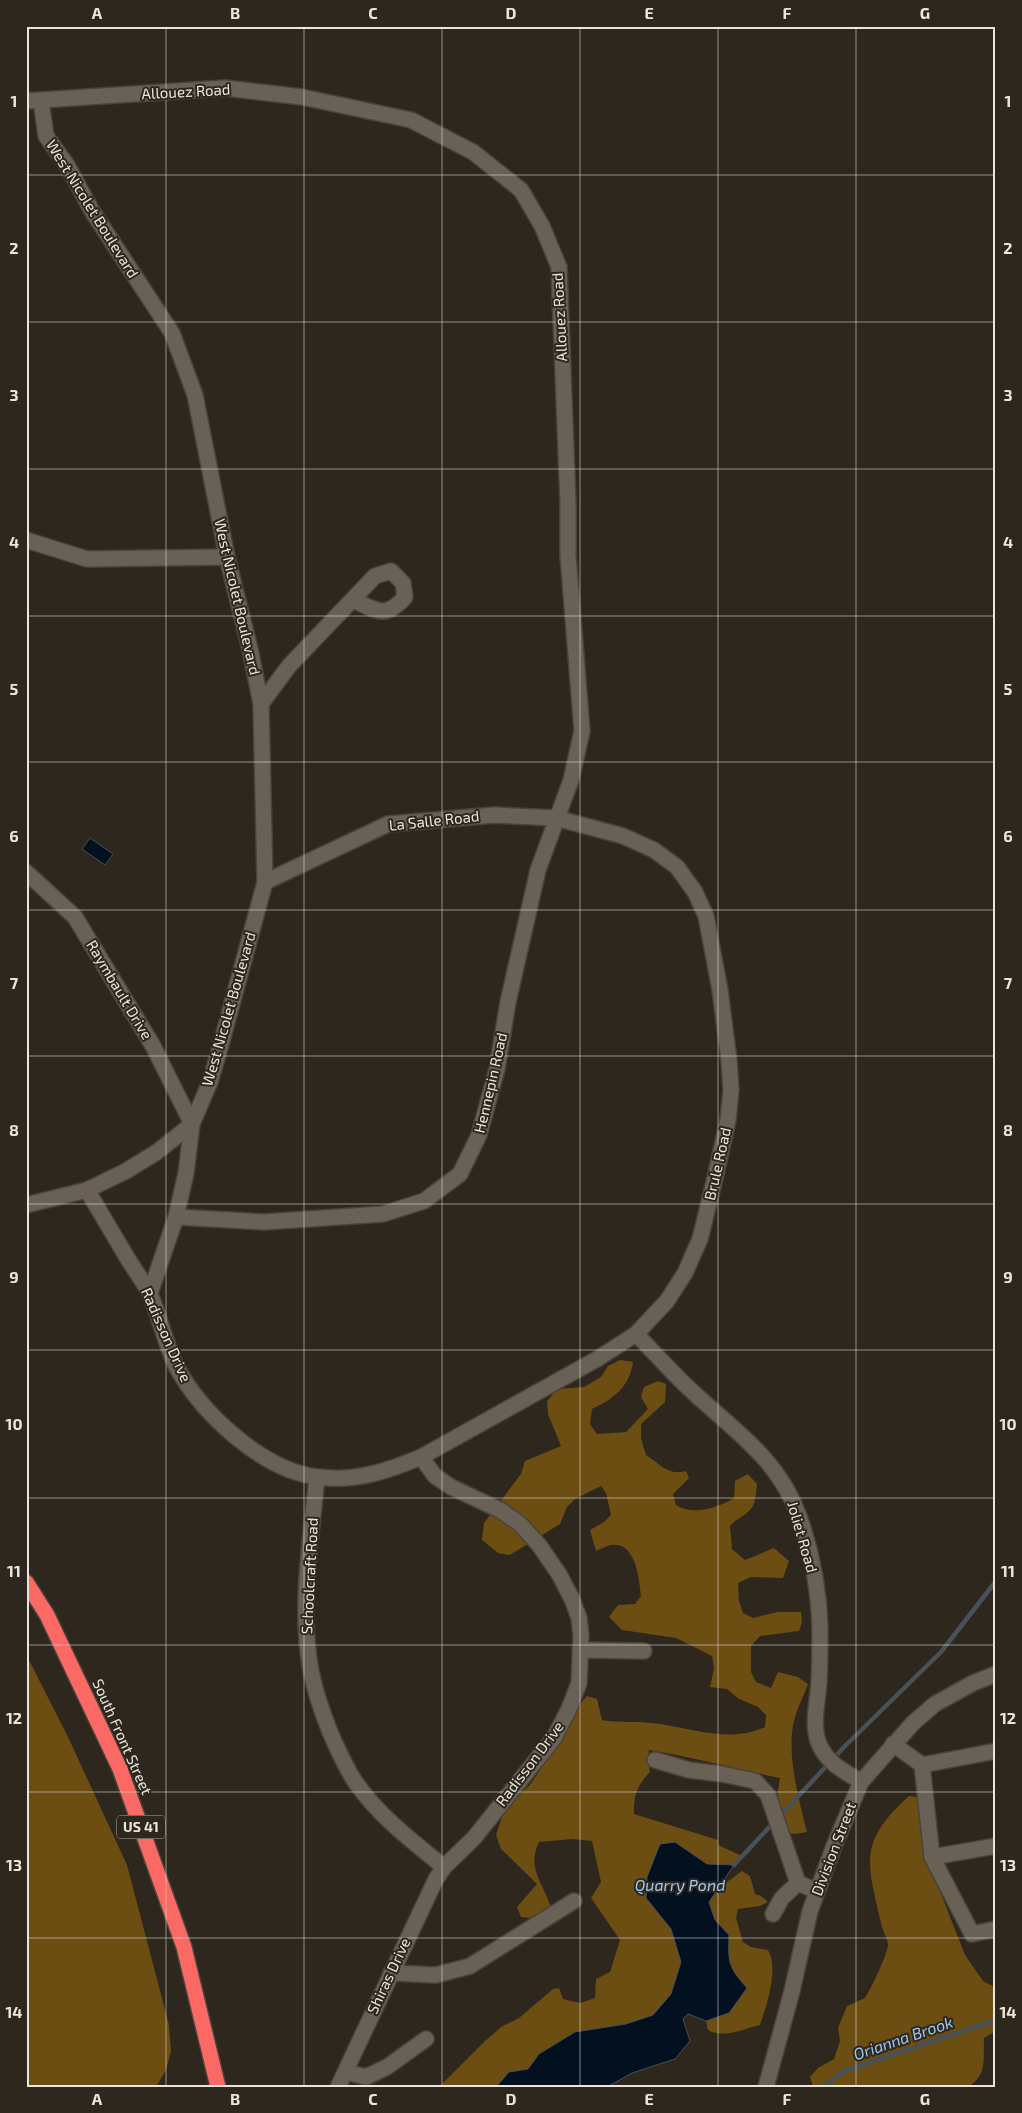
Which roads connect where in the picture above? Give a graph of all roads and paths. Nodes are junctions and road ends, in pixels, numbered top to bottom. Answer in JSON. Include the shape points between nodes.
{"nodes":[{"id":1,"x":34,"y":101,"type":"edge"},
{"id":2,"x":26,"y":540,"type":"edge"},
{"id":3,"x":227,"y":557,"type":"junction"},
{"id":4,"x":353,"y":600,"type":"dead end"},
{"id":5,"x":261,"y":704,"type":"junction"},
{"id":6,"x":556,"y":818,"type":"junction"},
{"id":7,"x":26,"y":872,"type":"edge"},
{"id":8,"x":265,"y":882,"type":"junction"},
{"id":9,"x":192,"y":1124,"type":"junction"},
{"id":10,"x":87,"y":1190,"type":"junction"},
{"id":11,"x":26,"y":1205,"type":"edge"},
{"id":12,"x":176,"y":1217,"type":"junction"},
{"id":13,"x":150,"y":1293,"type":"junction"},
{"id":14,"x":636,"y":1334,"type":"junction"},
{"id":15,"x":421,"y":1457,"type":"junction"},
{"id":16,"x":317,"y":1477,"type":"junction"},
{"id":17,"x":26,"y":1582,"type":"edge"},
{"id":18,"x":580,"y":1650,"type":"junction"},
{"id":19,"x":644,"y":1651,"type":"dead end"},
{"id":20,"x":996,"y":1674,"type":"edge"},
{"id":21,"x":893,"y":1744,"type":"junction"},
{"id":22,"x":996,"y":1751,"type":"edge"},
{"id":23,"x":655,"y":1760,"type":"dead end"},
{"id":24,"x":922,"y":1765,"type":"junction"},
{"id":25,"x":861,"y":1782,"type":"junction"},
{"id":26,"x":996,"y":1846,"type":"edge"},
{"id":27,"x":932,"y":1857,"type":"junction"},
{"id":28,"x":444,"y":1867,"type":"junction"},
{"id":29,"x":798,"y":1882,"type":"junction"},
{"id":30,"x":817,"y":1891,"type":"junction"},
{"id":31,"x":574,"y":1902,"type":"dead end"},
{"id":32,"x":773,"y":1914,"type":"dead end"},
{"id":33,"x":996,"y":1929,"type":"edge"},
{"id":34,"x":391,"y":1973,"type":"junction"},
{"id":35,"x":426,"y":2039,"type":"dead end"},
{"id":36,"x":346,"y":2072,"type":"junction"},
{"id":37,"x":218,"y":2087,"type":"edge"},
{"id":38,"x":338,"y":2087,"type":"edge"},
{"id":39,"x":766,"y":2087,"type":"edge"}],
"edges":[{"from":1,"to":3,"type":"street","name":"West Nicolet Boulevard","via":[[46,136],[172,333],[195,395]]},
{"from":1,"to":6,"type":"street","name":"Allouez Road","via":[[225,88],[302,97],[411,120],[473,152],[521,190],[542,226],[559,267],[568,555],[582,732],[571,780]]},
{"from":2,"to":3,"type":"street","via":[[86,559]]},
{"from":3,"to":5,"type":"street","name":"West Nicolet Boulevard"},
{"from":4,"to":5,"type":"street","via":[[288,666]]},
{"from":5,"to":8,"type":"street","name":"West Nicolet Boulevard"},
{"from":6,"to":8,"type":"street","name":"La Salle Road","via":[[495,815],[388,824]]},
{"from":6,"to":12,"type":"street","name":"Hennepin Road","via":[[538,870],[481,1126],[460,1174],[424,1201],[384,1214],[264,1222]]},
{"from":6,"to":14,"type":"street","name":"Brule Road","via":[[623,836],[654,850],[677,867],[695,892],[706,916],[720,990],[731,1090],[728,1120],[713,1186],[700,1239],[685,1273],[667,1301]]},
{"from":7,"to":9,"type":"street","name":"Raymbault Drive","via":[[75,917],[153,1046]]},
{"from":8,"to":9,"type":"street","name":"West Nicolet Boulevard","via":[[210,1082]]},
{"from":9,"to":10,"type":"street","name":"West Nicolet Boulevard","via":[[157,1152]]},
{"from":9,"to":12,"type":"street","name":"West Nicolet Boulevard"},
{"from":10,"to":11,"type":"street","name":"West Nicolet Boulevard"},
{"from":10,"to":13,"type":"street","name":"Radisson Drive"},
{"from":12,"to":13,"type":"street","name":"West Nicolet Boulevard"},
{"from":13,"to":16,"type":"street","name":"Radisson Drive","via":[[176,1364],[192,1394],[233,1436],[261,1455],[289,1469]]},
{"from":14,"to":15,"type":"street","name":"Brule Road"},
{"from":14,"to":25,"type":"street","name":"Joliet Road","via":[[692,1392],[763,1455],[790,1495],[814,1573],[820,1625],[815,1728],[820,1747],[829,1761]]},
{"from":15,"to":16,"type":"street","name":"Radisson Drive","via":[[376,1474]]},
{"from":15,"to":18,"type":"street","name":"Radisson Drive","via":[[435,1476],[500,1510],[520,1524],[539,1545],[572,1599],[579,1618]]},
{"from":16,"to":28,"type":"street","name":"Schoolcraft Road","via":[[309,1561],[307,1644],[318,1699],[342,1761],[356,1784],[408,1838]]},
{"from":17,"to":37,"type":"highway","name":"South Front Street","number":"US 41","via":[[47,1615],[120,1770],[184,1947]]},
{"from":18,"to":19,"type":"street"},
{"from":18,"to":28,"type":"street","name":"Radisson Drive","via":[[580,1683],[554,1738],[474,1838]]},
{"from":20,"to":21,"type":"street","name":"Division Street","via":[[936,1704]]},
{"from":21,"to":24,"type":"street"},
{"from":21,"to":25,"type":"street","name":"Division Street"},
{"from":22,"to":24,"type":"street"},
{"from":23,"to":29,"type":"street","via":[[689,1770],[756,1781],[768,1795]]},
{"from":24,"to":27,"type":"street"},
{"from":25,"to":30,"type":"street","name":"Division Street"},
{"from":26,"to":27,"type":"street"},
{"from":27,"to":33,"type":"street","via":[[972,1934]]},
{"from":28,"to":34,"type":"street","name":"Shiras Drive","via":[[420,1909]]},
{"from":29,"to":30,"type":"street"},
{"from":29,"to":32,"type":"street","via":[[782,1898]]},
{"from":30,"to":39,"type":"street","name":"Division Street"},
{"from":31,"to":34,"type":"street","via":[[470,1966],[436,1975]]},
{"from":34,"to":36,"type":"street","name":"Shiras Drive"},
{"from":35,"to":36,"type":"street","via":[[387,2067],[366,2077]]},
{"from":36,"to":38,"type":"street","name":"Shiras Drive"}]}
